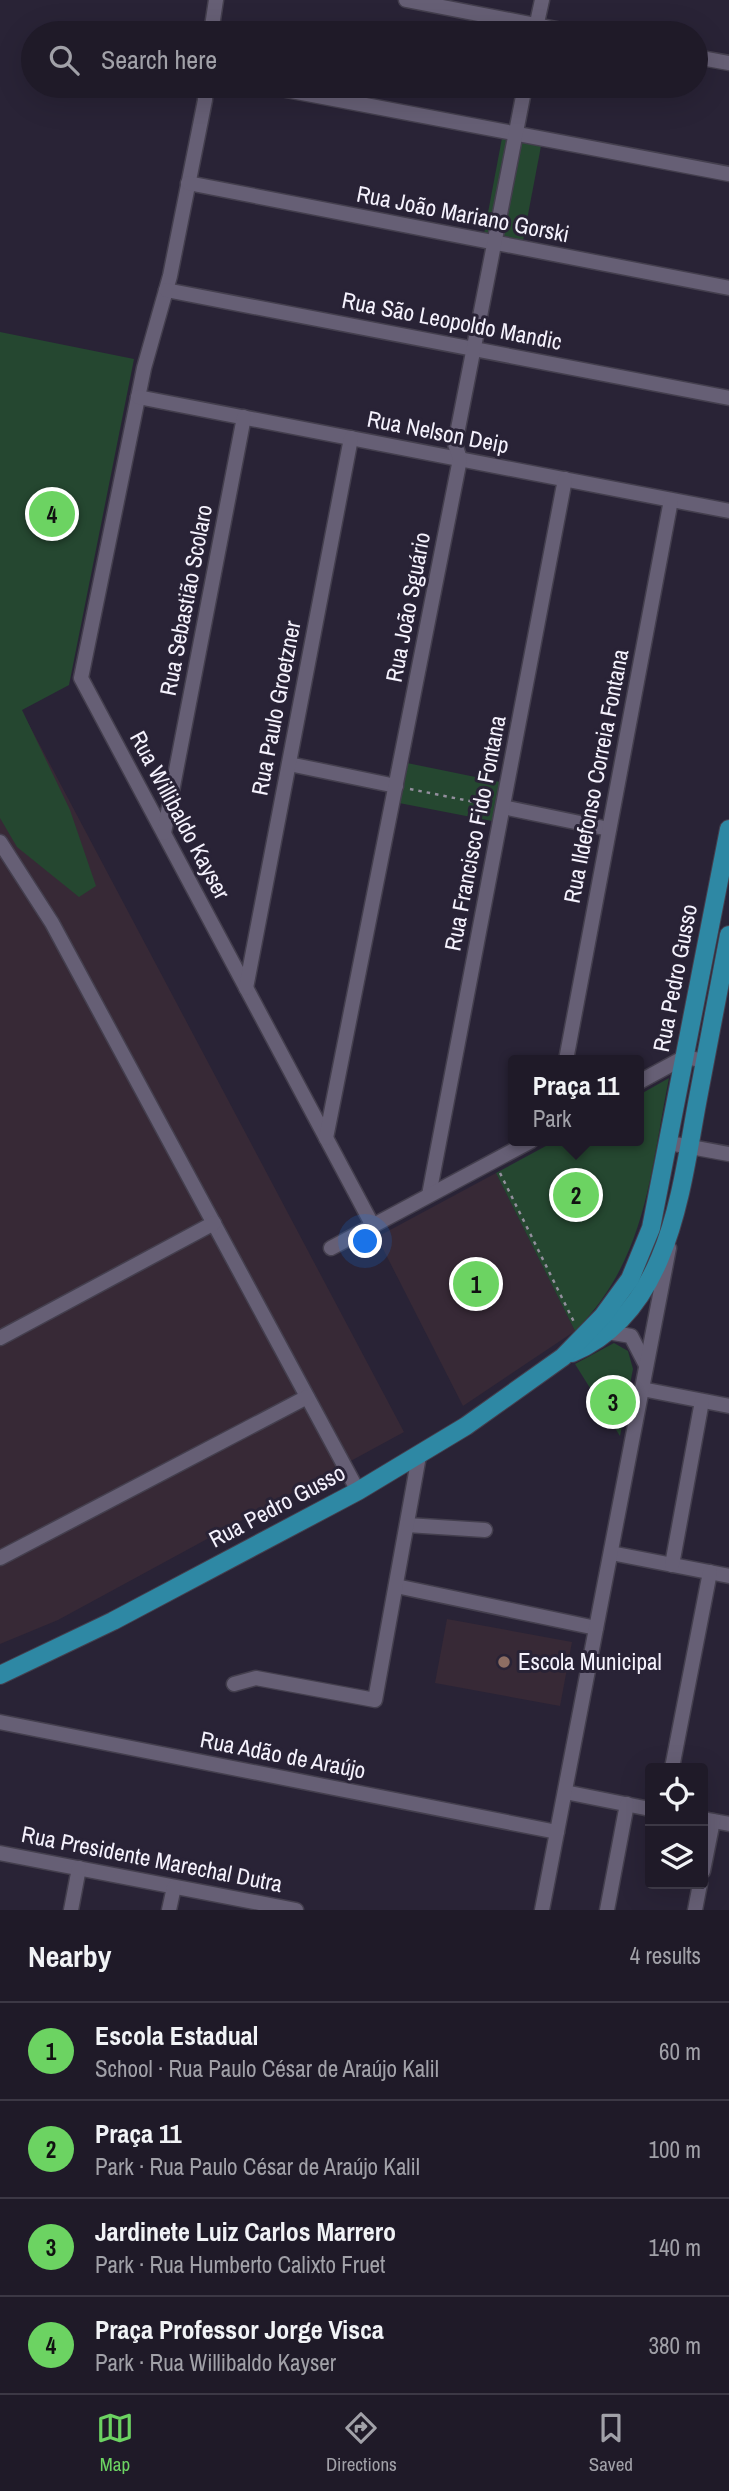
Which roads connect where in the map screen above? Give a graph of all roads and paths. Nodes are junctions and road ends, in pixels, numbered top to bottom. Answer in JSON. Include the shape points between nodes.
{"nodes":[{"id":1,"x":216,"y":0,"type":"edge"},
{"id":2,"x":407,"y":0,"type":"edge"},
{"id":3,"x":542,"y":0,"type":"edge"},
{"id":4,"x":213,"y":21,"type":"edge"},
{"id":5,"x":500,"y":21,"type":"edge"},
{"id":6,"x":538,"y":21,"type":"edge"},
{"id":7,"x":708,"y":59,"type":"edge"},
{"id":8,"x":729,"y":63,"type":"edge"},
{"id":9,"x":205,"y":98,"type":"edge"},
{"id":10,"x":329,"y":98,"type":"edge"},
{"id":11,"x":523,"y":98,"type":"edge"},
{"id":12,"x":516,"y":133,"type":"junction"},
{"id":13,"x":729,"y":174,"type":"edge"},
{"id":14,"x":188,"y":183,"type":"junction"},
{"id":15,"x":494,"y":244,"type":"junction"},
{"id":16,"x":729,"y":288,"type":"edge"},
{"id":17,"x":166,"y":290,"type":"junction"},
{"id":18,"x":473,"y":348,"type":"junction"},
{"id":19,"x":138,"y":397,"type":"junction"},
{"id":20,"x":729,"y":398,"type":"edge"},
{"id":21,"x":244,"y":417,"type":"junction"},
{"id":22,"x":351,"y":438,"type":"junction"},
{"id":23,"x":460,"y":459,"type":"junction"},
{"id":24,"x":565,"y":480,"type":"junction"},
{"id":25,"x":671,"y":500,"type":"junction"},
{"id":26,"x":729,"y":511,"type":"edge"},
{"id":27,"x":289,"y":764,"type":"junction"},
{"id":28,"x":396,"y":786,"type":"junction"},
{"id":29,"x":503,"y":807,"type":"junction"},
{"id":30,"x":610,"y":829,"type":"junction"},
{"id":31,"x":729,"y":829,"type":"edge"},
{"id":32,"x":164,"y":834,"type":"junction"},
{"id":33,"x":0,"y":842,"type":"edge"},
{"id":34,"x":729,"y":935,"type":"edge"},
{"id":35,"x":725,"y":976,"type":"edge"},
{"id":36,"x":246,"y":988,"type":"junction"},
{"id":37,"x":567,"y":1055,"type":"edge"},
{"id":38,"x":685,"y":1057,"type":"junction"},
{"id":39,"x":705,"y":1061,"type":"junction"},
{"id":40,"x":644,"y":1079,"type":"edge"},
{"id":41,"x":326,"y":1138,"type":"junction"},
{"id":42,"x":669,"y":1143,"type":"junction"},
{"id":43,"x":522,"y":1146,"type":"edge"},
{"id":44,"x":689,"y":1146,"type":"junction"},
{"id":45,"x":729,"y":1154,"type":"edge"},
{"id":46,"x":493,"y":1161,"type":"junction"},
{"id":47,"x":429,"y":1195,"type":"junction"},
{"id":48,"x":674,"y":1222,"type":"junction"},
{"id":49,"x":214,"y":1223,"type":"junction"},
{"id":50,"x":373,"y":1226,"type":"junction"},
{"id":51,"x":331,"y":1248,"type":"dead end"},
{"id":52,"x":608,"y":1332,"type":"junction"},
{"id":53,"x":582,"y":1337,"type":"junction"},
{"id":54,"x":0,"y":1338,"type":"edge"},
{"id":55,"x":562,"y":1357,"type":"junction"},
{"id":56,"x":646,"y":1367,"type":"junction"},
{"id":57,"x":642,"y":1389,"type":"junction"},
{"id":58,"x":307,"y":1397,"type":"junction"},
{"id":59,"x":702,"y":1401,"type":"junction"},
{"id":60,"x":729,"y":1406,"type":"edge"},
{"id":61,"x":419,"y":1456,"type":"junction"},
{"id":62,"x":358,"y":1491,"type":"junction"},
{"id":63,"x":407,"y":1525,"type":"junction"},
{"id":64,"x":485,"y":1530,"type":"dead end"},
{"id":65,"x":611,"y":1553,"type":"junction"},
{"id":66,"x":0,"y":1558,"type":"edge"},
{"id":67,"x":672,"y":1565,"type":"junction"},
{"id":68,"x":710,"y":1572,"type":"junction"},
{"id":69,"x":729,"y":1576,"type":"edge"},
{"id":70,"x":396,"y":1586,"type":"junction"},
{"id":71,"x":596,"y":1628,"type":"junction"},
{"id":72,"x":0,"y":1675,"type":"edge"},
{"id":73,"x":234,"y":1684,"type":"dead end"},
{"id":74,"x":0,"y":1722,"type":"edge"},
{"id":75,"x":673,"y":1763,"type":"edge"},
{"id":76,"x":565,"y":1792,"type":"junction"},
{"id":77,"x":627,"y":1804,"type":"junction"},
{"id":78,"x":645,"y":1808,"type":"edge"},
{"id":79,"x":708,"y":1820,"type":"edge"},
{"id":80,"x":729,"y":1824,"type":"edge"},
{"id":81,"x":557,"y":1832,"type":"junction"},
{"id":82,"x":0,"y":1853,"type":"edge"},
{"id":83,"x":79,"y":1868,"type":"junction"},
{"id":84,"x":174,"y":1887,"type":"junction"},
{"id":85,"x":699,"y":1889,"type":"edge"},
{"id":86,"x":71,"y":1910,"type":"edge"},
{"id":87,"x":169,"y":1910,"type":"edge"},
{"id":88,"x":296,"y":1910,"type":"edge"},
{"id":89,"x":542,"y":1910,"type":"edge"},
{"id":90,"x":607,"y":1910,"type":"edge"},
{"id":91,"x":695,"y":1910,"type":"edge"}],
"edges":[{"from":1,"to":4,"type":"street"},
{"from":2,"to":5,"type":"street"},
{"from":3,"to":6,"type":"street"},
{"from":7,"to":8,"type":"street"},
{"from":9,"to":14,"type":"street","name":"Rua Willibaldo Kayser"},
{"from":10,"to":12,"type":"street"},
{"from":11,"to":12,"type":"street","name":"Rua João Sguário"},
{"from":12,"to":13,"type":"street"},
{"from":12,"to":15,"type":"street","name":"Rua João Sguário"},
{"from":14,"to":15,"type":"street","name":"Rua João Mariano Gorski"},
{"from":14,"to":17,"type":"street","name":"Rua Willibaldo Kayser"},
{"from":15,"to":16,"type":"street","name":"Rua João Mariano Gorski"},
{"from":15,"to":18,"type":"street","name":"Rua João Sguário"},
{"from":17,"to":18,"type":"street","name":"Rua São Leopoldo Mandic"},
{"from":17,"to":19,"type":"street","name":"Rua Willibaldo Kayser"},
{"from":18,"to":20,"type":"street","name":"Rua São Leopoldo Mandic"},
{"from":18,"to":23,"type":"street","name":"Rua João Sguário","via":[[456,444]]},
{"from":19,"to":21,"type":"street","name":"Rua Nelson Deip"},
{"from":19,"to":32,"type":"street","name":"Rua Willibaldo Kayser","via":[[82,678]]},
{"from":21,"to":22,"type":"street","name":"Rua Nelson Deip"},
{"from":21,"to":32,"type":"street","name":"Rua Sebastião Scolaro"},
{"from":22,"to":23,"type":"street","name":"Rua Nelson Deip"},
{"from":22,"to":27,"type":"street","name":"Rua Paulo Groetzner"},
{"from":23,"to":24,"type":"street","name":"Rua Nelson Deip"},
{"from":23,"to":28,"type":"street","name":"Rua João Sguário"},
{"from":24,"to":25,"type":"street","name":"Rua Nelson Deip"},
{"from":24,"to":29,"type":"street","name":"Rua Francisco Fido Fontana"},
{"from":25,"to":26,"type":"street","name":"Rua Nelson Deip"},
{"from":25,"to":30,"type":"street","name":"Rua Ildefonso Correia Fontana"},
{"from":27,"to":28,"type":"street"},
{"from":27,"to":36,"type":"street","name":"Rua Paulo Groetzner"},
{"from":28,"to":29,"type":"path"},
{"from":28,"to":41,"type":"street","name":"Rua João Sguário"},
{"from":29,"to":30,"type":"street"},
{"from":29,"to":47,"type":"street","name":"Rua Francisco Fido Fontana"},
{"from":30,"to":37,"type":"street","name":"Rua Ildefonso Correia Fontana"},
{"from":31,"to":38,"type":"main road","name":"Rua Pedro Gusso"},
{"from":32,"to":36,"type":"street","name":"Rua Willibaldo Kayser"},
{"from":33,"to":49,"type":"street","via":[[52,923]]},
{"from":34,"to":35,"type":"main road","name":"Rua Pedro Gusso"},
{"from":35,"to":39,"type":"main road","name":"Rua Pedro Gusso"},
{"from":36,"to":41,"type":"street","name":"Rua Willibaldo Kayser"},
{"from":38,"to":39,"type":"street"},
{"from":38,"to":40,"type":"street"},
{"from":38,"to":42,"type":"main road","name":"Rua Pedro Gusso"},
{"from":39,"to":44,"type":"main road","name":"Rua Pedro Gusso"},
{"from":41,"to":50,"type":"street","name":"Rua Willibaldo Kayser"},
{"from":42,"to":44,"type":"street"},
{"from":42,"to":53,"type":"main road","name":"Rua Pedro Gusso","via":[[638,1265],[613,1304]]},
{"from":43,"to":46,"type":"street"},
{"from":44,"to":45,"type":"street"},
{"from":44,"to":48,"type":"main road","name":"Rua Pedro Gusso"},
{"from":46,"to":47,"type":"street"},
{"from":46,"to":53,"type":"path"},
{"from":47,"to":50,"type":"street"},
{"from":48,"to":52,"type":"main road","name":"Rua Pedro Gusso","via":[[646,1285]]},
{"from":48,"to":56,"type":"street"},
{"from":49,"to":54,"type":"street"},
{"from":49,"to":58,"type":"street"},
{"from":50,"to":51,"type":"street"},
{"from":52,"to":55,"type":"main road","name":"Rua Pedro Gusso"},
{"from":52,"to":56,"type":"street","via":[[631,1336]]},
{"from":53,"to":55,"type":"main road","name":"Rua Pedro Gusso"},
{"from":55,"to":61,"type":"main road","name":"Rua Pedro Gusso"},
{"from":56,"to":57,"type":"street"},
{"from":57,"to":59,"type":"street"},
{"from":57,"to":65,"type":"street"},
{"from":58,"to":62,"type":"street"},
{"from":58,"to":66,"type":"street"},
{"from":59,"to":60,"type":"street"},
{"from":59,"to":67,"type":"street"},
{"from":61,"to":62,"type":"main road","name":"Rua Pedro Gusso"},
{"from":61,"to":63,"type":"street"},
{"from":62,"to":72,"type":"main road","name":"Rua Pedro Gusso","via":[[104,1626]]},
{"from":63,"to":64,"type":"street"},
{"from":63,"to":70,"type":"street"},
{"from":65,"to":67,"type":"street"},
{"from":65,"to":71,"type":"street"},
{"from":67,"to":68,"type":"street"},
{"from":68,"to":69,"type":"street"},
{"from":68,"to":75,"type":"street"},
{"from":70,"to":71,"type":"street"},
{"from":70,"to":73,"type":"street","via":[[375,1700],[256,1678]]},
{"from":71,"to":76,"type":"street"},
{"from":74,"to":81,"type":"street","name":"Rua Adão de Araújo"},
{"from":76,"to":77,"type":"street"},
{"from":76,"to":81,"type":"street"},
{"from":77,"to":78,"type":"street"},
{"from":77,"to":90,"type":"street"},
{"from":79,"to":80,"type":"street"},
{"from":81,"to":89,"type":"street"},
{"from":82,"to":83,"type":"street","name":"Rua Presidente Marechal Dutra"},
{"from":83,"to":84,"type":"street","name":"Rua Presidente Marechal Dutra"},
{"from":83,"to":86,"type":"street"},
{"from":84,"to":87,"type":"street"},
{"from":84,"to":88,"type":"street","name":"Rua Presidente Marechal Dutra"},
{"from":85,"to":91,"type":"street"}]}
